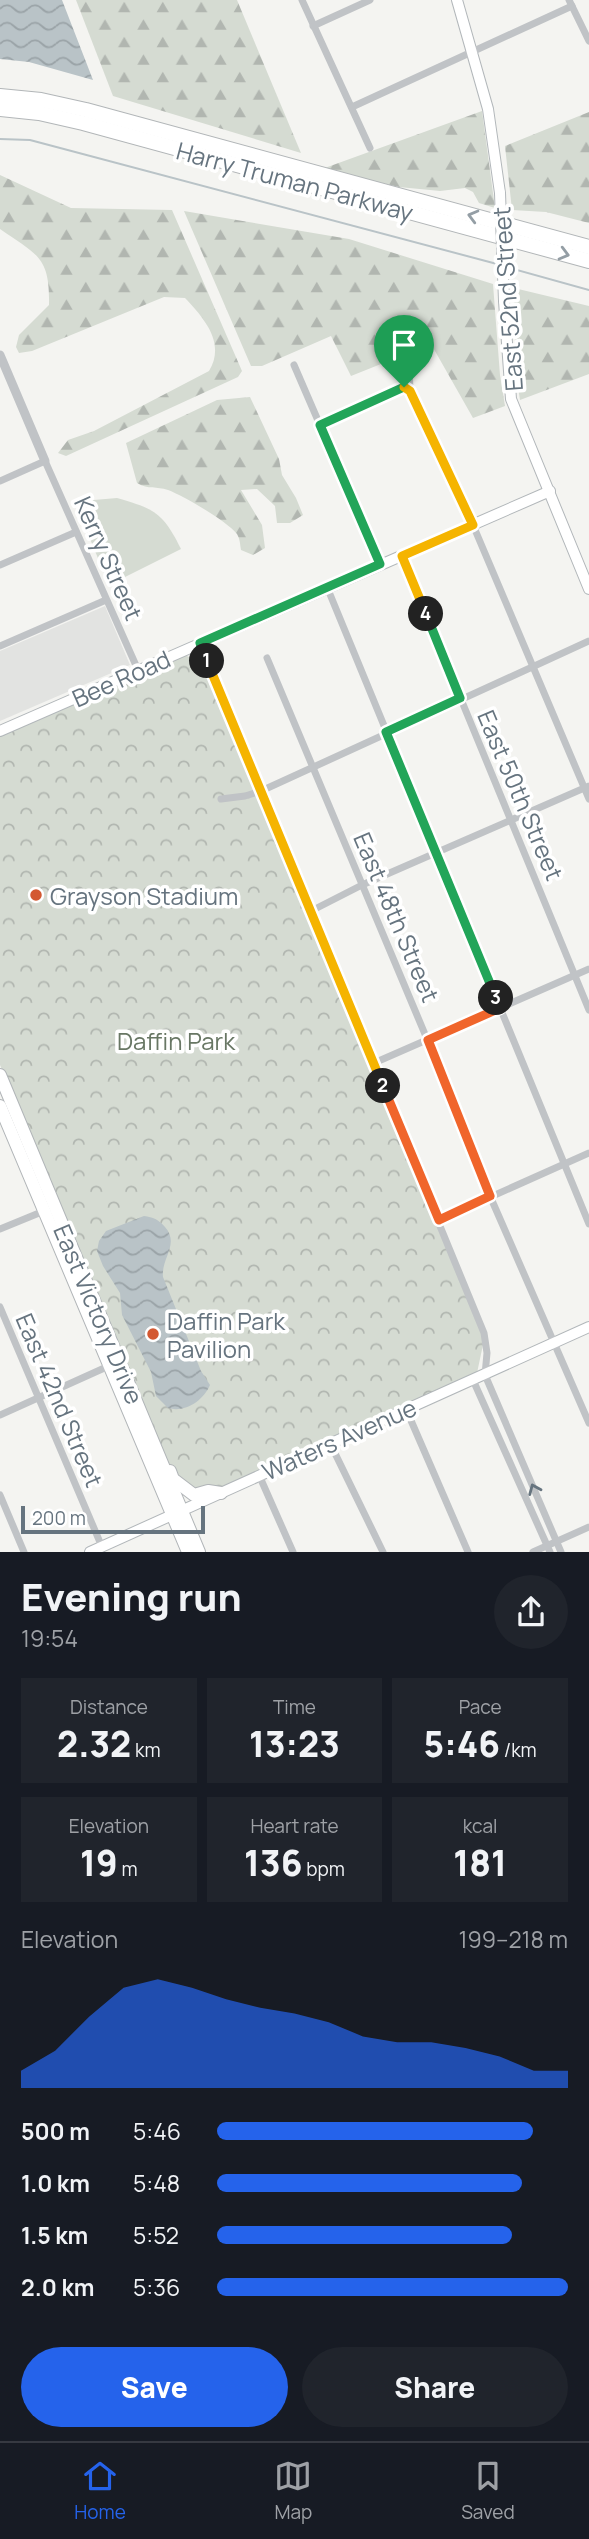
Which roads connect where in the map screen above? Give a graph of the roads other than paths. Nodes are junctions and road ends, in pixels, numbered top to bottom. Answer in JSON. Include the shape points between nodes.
{"nodes":[{"id":1,"x":302,"y":0,"type":"edge"},
{"id":2,"x":370,"y":0,"type":"edge"},
{"id":3,"x":457,"y":0,"type":"edge"},
{"id":4,"x":571,"y":3,"type":"edge"},
{"id":5,"x":586,"y":23,"type":"edge"},
{"id":6,"x":313,"y":26,"type":"junction"},
{"id":7,"x":589,"y":41,"type":"edge"},
{"id":8,"x":472,"y":52,"type":"junction"},
{"id":9,"x":0,"y":86,"type":"edge"},
{"id":10,"x":0,"y":96,"type":"edge"},
{"id":11,"x":352,"y":107,"type":"junction"},
{"id":12,"x":0,"y":109,"type":"edge"},
{"id":13,"x":0,"y":118,"type":"edge"},
{"id":14,"x":132,"y":122,"type":"junction"},
{"id":15,"x":370,"y":148,"type":"dead end"},
{"id":16,"x":356,"y":198,"type":"junction"},
{"id":17,"x":588,"y":251,"type":"edge"},
{"id":18,"x":408,"y":341,"type":"dead end"},
{"id":19,"x":0,"y":355,"type":"edge"},
{"id":20,"x":294,"y":365,"type":"dead end"},
{"id":21,"x":410,"y":391,"type":"junction"},
{"id":22,"x":320,"y":425,"type":"junction"},
{"id":23,"x":45,"y":461,"type":"junction"},
{"id":24,"x":0,"y":481,"type":"edge"},
{"id":25,"x":550,"y":491,"type":"junction"},
{"id":26,"x":473,"y":525,"type":"junction"},
{"id":27,"x":76,"y":532,"type":"junction"},
{"id":28,"x":402,"y":556,"type":"junction"},
{"id":29,"x":380,"y":564,"type":"junction"},
{"id":30,"x":0,"y":565,"type":"edge"},
{"id":31,"x":327,"y":587,"type":"junction"},
{"id":32,"x":589,"y":589,"type":"edge"},
{"id":33,"x":106,"y":600,"type":"junction"},
{"id":34,"x":589,"y":641,"type":"edge"},
{"id":35,"x":200,"y":643,"type":"junction"},
{"id":36,"x":0,"y":646,"type":"edge"},
{"id":37,"x":267,"y":658,"type":"dead end"},
{"id":38,"x":533,"y":666,"type":"junction"},
{"id":39,"x":138,"y":670,"type":"junction"},
{"id":40,"x":460,"y":698,"type":"junction"},
{"id":41,"x":0,"y":731,"type":"edge"},
{"id":42,"x":386,"y":732,"type":"junction"},
{"id":43,"x":312,"y":767,"type":"junction"},
{"id":44,"x":587,"y":787,"type":"edge"},
{"id":45,"x":261,"y":791,"type":"junction"},
{"id":46,"x":220,"y":799,"type":"dead end"},
{"id":47,"x":589,"y":799,"type":"edge"},
{"id":48,"x":512,"y":819,"type":"junction"},
{"id":49,"x":437,"y":853,"type":"junction"},
{"id":50,"x":362,"y":885,"type":"junction"},
{"id":51,"x":311,"y":911,"type":"junction"},
{"id":52,"x":589,"y":969,"type":"edge"},
{"id":53,"x":575,"y":975,"type":"junction"},
{"id":54,"x":500,"y":1008,"type":"junction"},
{"id":55,"x":589,"y":1010,"type":"edge"},
{"id":56,"x":428,"y":1040,"type":"junction"},
{"id":57,"x":374,"y":1063,"type":"junction"},
{"id":58,"x":0,"y":1075,"type":"edge"},
{"id":59,"x":0,"y":1107,"type":"edge"},
{"id":60,"x":589,"y":1153,"type":"edge"},
{"id":61,"x":564,"y":1164,"type":"junction"},
{"id":62,"x":490,"y":1196,"type":"junction"},
{"id":63,"x":44,"y":1211,"type":"junction"},
{"id":64,"x":439,"y":1220,"type":"junction"},
{"id":65,"x":61,"y":1224,"type":"junction"},
{"id":66,"x":589,"y":1224,"type":"edge"},
{"id":67,"x":0,"y":1229,"type":"edge"},
{"id":68,"x":0,"y":1307,"type":"edge"},
{"id":69,"x":589,"y":1326,"type":"edge"},
{"id":70,"x":555,"y":1342,"type":"junction"},
{"id":71,"x":114,"y":1364,"type":"junction"},
{"id":72,"x":485,"y":1375,"type":"junction"},
{"id":73,"x":473,"y":1380,"type":"junction"},
{"id":74,"x":39,"y":1398,"type":"junction"},
{"id":75,"x":406,"y":1409,"type":"junction"},
{"id":76,"x":0,"y":1415,"type":"edge"},
{"id":77,"x":589,"y":1423,"type":"edge"},
{"id":78,"x":150,"y":1435,"type":"junction"},
{"id":79,"x":330,"y":1443,"type":"junction"},
{"id":80,"x":259,"y":1475,"type":"junction"},
{"id":81,"x":221,"y":1493,"type":"junction"},
{"id":82,"x":0,"y":1495,"type":"edge"},
{"id":83,"x":177,"y":1513,"type":"junction"},
{"id":84,"x":589,"y":1527,"type":"edge"},
{"id":85,"x":556,"y":1541,"type":"junction"},
{"id":86,"x":102,"y":1547,"type":"junction"},
{"id":87,"x":548,"y":1549,"type":"edge"},
{"id":88,"x":24,"y":1552,"type":"edge"},
{"id":89,"x":90,"y":1552,"type":"edge"},
{"id":90,"x":188,"y":1552,"type":"edge"},
{"id":91,"x":199,"y":1552,"type":"edge"},
{"id":92,"x":293,"y":1552,"type":"edge"},
{"id":93,"x":383,"y":1552,"type":"edge"},
{"id":94,"x":468,"y":1552,"type":"edge"},
{"id":95,"x":533,"y":1552,"type":"edge"},
{"id":96,"x":561,"y":1552,"type":"edge"}],
"edges":[{"from":1,"to":6,"type":"street"},
{"from":2,"to":6,"type":"street"},
{"from":3,"to":8,"type":"main road","name":"East 52nd Street"},
{"from":4,"to":5,"type":"street"},
{"from":4,"to":8,"type":"street"},
{"from":5,"to":7,"type":"street"},
{"from":6,"to":11,"type":"street"},
{"from":8,"to":11,"type":"street"},
{"from":8,"to":25,"type":"main road","name":"East 52nd Street","bridge":true,"via":[[488,108],[500,193],[511,399]]},
{"from":9,"to":14,"type":"highway","via":[[60,97]]},
{"from":10,"to":14,"type":"highway","name":"Harry Truman Parkway","via":[[64,104]]},
{"from":11,"to":15,"type":"street"},
{"from":12,"to":16,"type":"highway","name":"Harry Truman Parkway","via":[[83,123]]},
{"from":13,"to":16,"type":"highway","via":[[62,126]]},
{"from":17,"to":14,"type":"highway","name":"Harry Truman Parkway","one_way":true},
{"from":16,"to":17,"type":"highway","name":"Harry Truman Parkway","one_way":true},
{"from":18,"to":21,"type":"street"},
{"from":19,"to":23,"type":"street"},
{"from":20,"to":22,"type":"street"},
{"from":21,"to":22,"type":"street","via":[[404,387]]},
{"from":21,"to":26,"type":"street"},
{"from":22,"to":29,"type":"street"},
{"from":23,"to":24,"type":"street"},
{"from":23,"to":27,"type":"street","name":"Kerry Street"},
{"from":25,"to":26,"type":"main road","name":"Bee Road"},
{"from":25,"to":32,"type":"main road","name":"East 52nd Street"},
{"from":26,"to":28,"type":"main road","name":"Bee Road"},
{"from":26,"to":38,"type":"street"},
{"from":27,"to":30,"type":"street"},
{"from":27,"to":33,"type":"street","name":"Kerry Street"},
{"from":28,"to":29,"type":"main road","name":"Bee Road"},
{"from":28,"to":40,"type":"street","name":"East 50th Street"},
{"from":29,"to":31,"type":"main road","name":"Bee Road"},
{"from":31,"to":35,"type":"main road","name":"Bee Road"},
{"from":31,"to":42,"type":"street"},
{"from":33,"to":36,"type":"street"},
{"from":33,"to":39,"type":"street","name":"Kerry Street"},
{"from":34,"to":38,"type":"street"},
{"from":35,"to":39,"type":"main road","name":"Bee Road"},
{"from":35,"to":45,"type":"street"},
{"from":37,"to":43,"type":"street","name":"East 48th Street"},
{"from":38,"to":40,"type":"street"},
{"from":38,"to":44,"type":"street"},
{"from":39,"to":41,"type":"main road","name":"Bee Road"},
{"from":40,"to":42,"type":"street"},
{"from":40,"to":48,"type":"street","name":"East 50th Street"},
{"from":42,"to":43,"type":"street"},
{"from":42,"to":49,"type":"street"},
{"from":43,"to":45,"type":"street"},
{"from":43,"to":50,"type":"street","name":"East 48th Street"},
{"from":44,"to":47,"type":"street"},
{"from":44,"to":48,"type":"street"},
{"from":45,"to":46,"type":"street"},
{"from":45,"to":51,"type":"street"},
{"from":48,"to":49,"type":"street"},
{"from":48,"to":53,"type":"street","name":"East 50th Street"},
{"from":49,"to":50,"type":"street"},
{"from":49,"to":54,"type":"street"},
{"from":50,"to":51,"type":"street"},
{"from":50,"to":56,"type":"street","name":"East 48th Street"},
{"from":51,"to":57,"type":"street"},
{"from":52,"to":53,"type":"street"},
{"from":53,"to":54,"type":"street"},
{"from":53,"to":55,"type":"street","name":"East 50th Street"},
{"from":54,"to":56,"type":"street"},
{"from":54,"to":61,"type":"street"},
{"from":56,"to":57,"type":"street"},
{"from":56,"to":62,"type":"street","name":"East 48th Street"},
{"from":57,"to":64,"type":"street"},
{"from":58,"to":65,"type":"main road","name":"East Victory Drive"},
{"from":59,"to":63,"type":"main road","name":"East Victory Drive"},
{"from":60,"to":61,"type":"street"},
{"from":61,"to":62,"type":"street"},
{"from":61,"to":66,"type":"street"},
{"from":62,"to":64,"type":"street"},
{"from":62,"to":70,"type":"street","name":"East 48th Street"},
{"from":63,"to":65,"type":"main road"},
{"from":63,"to":67,"type":"street"},
{"from":63,"to":71,"type":"main road","name":"East Victory Drive"},
{"from":64,"to":72,"type":"street","via":[[484,1334]]},
{"from":65,"to":71,"type":"main road","name":"East Victory Drive"},
{"from":68,"to":74,"type":"street","name":"East 42nd Street"},
{"from":69,"to":70,"type":"main road","name":"Waters Avenue"},
{"from":70,"to":72,"type":"main road","name":"Waters Avenue"},
{"from":70,"to":77,"type":"street","name":"East 48th Street"},
{"from":71,"to":74,"type":"street"},
{"from":71,"to":78,"type":"main road","name":"East Victory Drive"},
{"from":71,"to":83,"type":"main road","name":"East Victory Drive"},
{"from":72,"to":73,"type":"main road","name":"Waters Avenue"},
{"from":85,"to":72,"type":"street","one_way":true},
{"from":73,"to":75,"type":"main road","name":"Waters Avenue"},
{"from":73,"to":87,"type":"street"},
{"from":74,"to":76,"type":"street"},
{"from":74,"to":86,"type":"street","name":"East 42nd Street"},
{"from":75,"to":79,"type":"main road","name":"Waters Avenue"},
{"from":75,"to":94,"type":"street"},
{"from":78,"to":81,"type":"main road","via":[[173,1479],[184,1488],[194,1495]]},
{"from":78,"to":83,"type":"main road","name":"East Victory Drive"},
{"from":79,"to":80,"type":"main road","name":"Waters Avenue"},
{"from":79,"to":93,"type":"street"},
{"from":80,"to":81,"type":"main road","name":"Waters Avenue"},
{"from":80,"to":92,"type":"street"},
{"from":81,"to":83,"type":"main road","name":"Waters Avenue"},
{"from":82,"to":88,"type":"street"},
{"from":83,"to":86,"type":"main road","name":"Waters Avenue"},
{"from":83,"to":90,"type":"main road","name":"East Victory Drive"},
{"from":83,"to":91,"type":"main road","name":"East Victory Drive"},
{"from":84,"to":85,"type":"street"},
{"from":85,"to":87,"type":"street"},
{"from":85,"to":96,"type":"street"},
{"from":86,"to":89,"type":"main road","name":"Waters Avenue"},
{"from":87,"to":95,"type":"street"}]}
